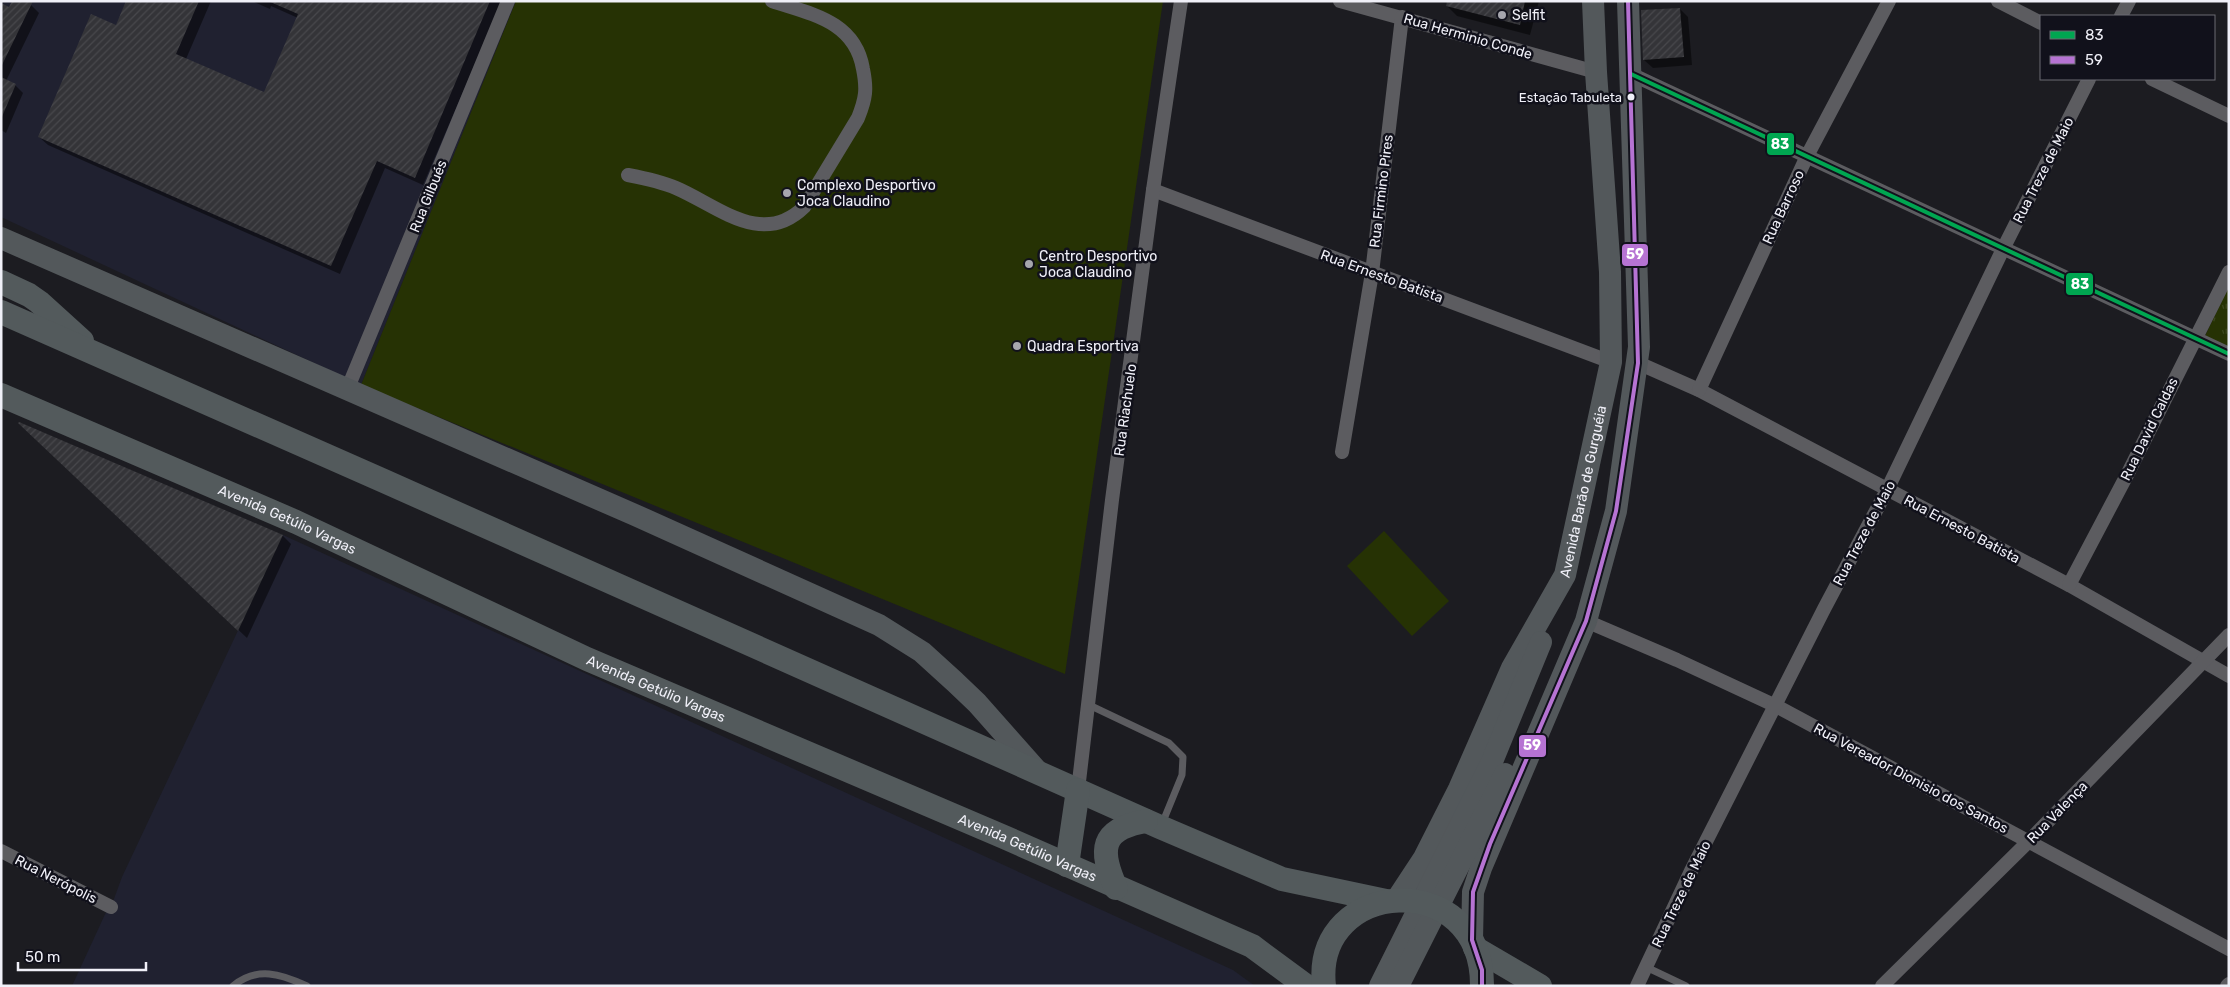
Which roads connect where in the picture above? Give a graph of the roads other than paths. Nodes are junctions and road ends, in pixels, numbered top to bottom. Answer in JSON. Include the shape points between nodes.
{"nodes":[{"id":1,"x":508,"y":1,"type":"edge"},
{"id":2,"x":772,"y":1,"type":"edge"},
{"id":3,"x":1181,"y":1,"type":"edge"},
{"id":4,"x":1340,"y":1,"type":"edge"},
{"id":5,"x":1593,"y":1,"type":"edge"},
{"id":6,"x":1628,"y":1,"type":"edge"},
{"id":7,"x":1888,"y":1,"type":"edge"},
{"id":8,"x":1998,"y":1,"type":"edge"},
{"id":9,"x":2129,"y":1,"type":"edge"},
{"id":10,"x":2122,"y":15,"type":"edge"},
{"id":11,"x":1402,"y":17,"type":"junction"},
{"id":12,"x":2040,"y":22,"type":"edge"},
{"id":13,"x":1596,"y":72,"type":"junction"},
{"id":14,"x":1632,"y":74,"type":"junction"},
{"id":15,"x":2088,"y":80,"type":"edge"},
{"id":16,"x":2154,"y":80,"type":"edge"},
{"id":17,"x":2229,"y":116,"type":"edge"},
{"id":18,"x":1807,"y":156,"type":"junction"},
{"id":19,"x":628,"y":175,"type":"dead end"},
{"id":20,"x":1152,"y":190,"type":"junction"},
{"id":21,"x":1,"y":238,"type":"edge"},
{"id":22,"x":2003,"y":249,"type":"junction"},
{"id":23,"x":2229,"y":272,"type":"edge"},
{"id":24,"x":1372,"y":273,"type":"junction"},
{"id":25,"x":1,"y":282,"type":"edge"},
{"id":26,"x":1,"y":312,"type":"edge"},
{"id":27,"x":2195,"y":337,"type":"junction"},
{"id":28,"x":94,"y":353,"type":"junction"},
{"id":29,"x":2229,"y":354,"type":"edge"},
{"id":30,"x":1611,"y":362,"type":"junction"},
{"id":31,"x":1638,"y":363,"type":"junction"},
{"id":32,"x":347,"y":390,"type":"junction"},
{"id":33,"x":1699,"y":390,"type":"junction"},
{"id":34,"x":1,"y":395,"type":"edge"},
{"id":35,"x":1342,"y":452,"type":"dead end"},
{"id":36,"x":1887,"y":490,"type":"junction"},
{"id":37,"x":1565,"y":575,"type":"junction"},
{"id":38,"x":1594,"y":584,"type":"junction"},
{"id":39,"x":2068,"y":585,"type":"junction"},
{"id":40,"x":1586,"y":621,"type":"junction"},
{"id":41,"x":2229,"y":635,"type":"edge"},
{"id":42,"x":2203,"y":662,"type":"junction"},
{"id":43,"x":2229,"y":676,"type":"edge"},
{"id":44,"x":1087,"y":704,"type":"junction"},
{"id":45,"x":1776,"y":706,"type":"junction"},
{"id":46,"x":1039,"y":772,"type":"junction"},
{"id":47,"x":1078,"y":790,"type":"junction"},
{"id":48,"x":1153,"y":824,"type":"junction"},
{"id":49,"x":2029,"y":841,"type":"junction"},
{"id":50,"x":1,"y":851,"type":"edge"},
{"id":51,"x":1067,"y":865,"type":"junction"},
{"id":52,"x":1116,"y":888,"type":"junction"},
{"id":53,"x":1392,"y":900,"type":"junction"},
{"id":54,"x":111,"y":907,"type":"dead end"},
{"id":55,"x":1473,"y":944,"type":"junction"},
{"id":56,"x":2229,"y":949,"type":"edge"},
{"id":57,"x":1646,"y":966,"type":"junction"},
{"id":58,"x":1482,"y":978,"type":"edge"},
{"id":59,"x":233,"y":986,"type":"edge"},
{"id":60,"x":307,"y":986,"type":"edge"},
{"id":61,"x":1306,"y":986,"type":"edge"},
{"id":62,"x":1324,"y":986,"type":"edge"},
{"id":63,"x":1380,"y":986,"type":"edge"},
{"id":64,"x":1398,"y":986,"type":"edge"},
{"id":65,"x":1540,"y":986,"type":"edge"},
{"id":66,"x":1637,"y":986,"type":"edge"},
{"id":67,"x":1686,"y":986,"type":"edge"},
{"id":68,"x":1882,"y":986,"type":"edge"}],
"edges":[{"from":1,"to":32,"type":"street","name":"Rua Gilbués"},
{"from":2,"to":19,"type":"street","via":[[829,21],[844,30],[862,62],[866,87],[858,118],[804,207],[782,222],[761,226],[748,223],[674,187]]},
{"from":3,"to":20,"type":"street","name":"Rua Riachuelo"},
{"from":4,"to":11,"type":"street","name":"Rua Herminio Conde"},
{"from":5,"to":13,"type":"main road","name":"Avenida Barão de Gurguéia"},
{"from":6,"to":14,"type":"main road"},
{"from":7,"to":18,"type":"street","name":"Rua Barroso"},
{"from":8,"to":12,"type":"street"},
{"from":9,"to":10,"type":"street"},
{"from":11,"to":13,"type":"street","name":"Rua Herminio Conde"},
{"from":11,"to":24,"type":"street","name":"Rua Firmino Pires"},
{"from":13,"to":30,"type":"main road","name":"Avenida Barão de Gurguéia","via":[[1610,272]]},
{"from":14,"to":18,"type":"street"},
{"from":14,"to":31,"type":"main road"},
{"from":15,"to":22,"type":"street","name":"Rua Treze de Maio"},
{"from":16,"to":17,"type":"street"},
{"from":18,"to":22,"type":"street"},
{"from":18,"to":33,"type":"street","name":"Rua Barroso"},
{"from":20,"to":24,"type":"street","name":"Rua Ernesto Batista"},
{"from":20,"to":44,"type":"street","name":"Rua Riachuelo"},
{"from":21,"to":32,"type":"main road"},
{"from":22,"to":27,"type":"street"},
{"from":22,"to":36,"type":"street","name":"Rua Treze de Maio"},
{"from":23,"to":27,"type":"street","name":"Rua David Caldas"},
{"from":24,"to":30,"type":"street","name":"Rua Ernesto Batista"},
{"from":24,"to":35,"type":"street","name":"Rua Firmino Pires"},
{"from":25,"to":28,"type":"highway","via":[[29,295],[50,310]]},
{"from":26,"to":28,"type":"highway"},
{"from":27,"to":29,"type":"street"},
{"from":27,"to":39,"type":"street","name":"Rua David Caldas","via":[[2127,476]]},
{"from":28,"to":46,"type":"highway"},
{"from":30,"to":37,"type":"main road","name":"Avenida Barão de Gurguéia"},
{"from":31,"to":33,"type":"street","name":"Rua Ernesto Batista"},
{"from":31,"to":38,"type":"main road","via":[[1616,511]]},
{"from":32,"to":46,"type":"main road","via":[[879,625],[922,652],[955,682]]},
{"from":33,"to":36,"type":"street","name":"Rua Ernesto Batista"},
{"from":34,"to":51,"type":"highway","name":"Avenida Getúlio Vargas","via":[[296,522],[587,659]]},
{"from":36,"to":39,"type":"street","name":"Rua Ernesto Batista"},
{"from":36,"to":45,"type":"street","name":"Rua Treze de Maio"},
{"from":37,"to":53,"type":"main road","name":"Avenida Barão de Gurguéia","via":[[1512,668],[1459,789],[1424,858]]},
{"from":37,"to":63,"type":"main road","via":[[1562,596],[1490,764]]},
{"from":38,"to":40,"type":"main road"},
{"from":38,"to":64,"type":"main road","via":[[1576,608],[1502,780]]},
{"from":39,"to":42,"type":"street","name":"Rua Ernesto Batista"},
{"from":40,"to":45,"type":"street","name":"Rua Vereador Dionisio dos Santos"},
{"from":40,"to":55,"type":"main road","via":[[1481,868],[1474,892]]},
{"from":41,"to":42,"type":"street","name":"Rua Valença"},
{"from":42,"to":43,"type":"street","name":"Rua Ernesto Batista"},
{"from":42,"to":49,"type":"street","name":"Rua Valença"},
{"from":44,"to":47,"type":"street","name":"Rua Riachuelo"},
{"from":44,"to":48,"type":"lane","via":[[1169,743],[1183,757],[1182,774]]},
{"from":45,"to":49,"type":"street","name":"Rua Vereador Dionisio dos Santos"},
{"from":45,"to":57,"type":"street","name":"Rua Treze de Maio"},
{"from":46,"to":47,"type":"highway"},
{"from":47,"to":48,"type":"highway"},
{"from":47,"to":51,"type":"highway"},
{"from":48,"to":52,"type":"highway","via":[[1121,827],[1109,841],[1106,863]]},
{"from":48,"to":53,"type":"highway","via":[[1282,879]]},
{"from":49,"to":56,"type":"street","name":"Rua Vereador Dionisio dos Santos"},
{"from":49,"to":68,"type":"street","name":"Rua Valença"},
{"from":50,"to":54,"type":"street","name":"Rua Nerópolis"},
{"from":51,"to":52,"type":"highway","name":"Avenida Getúlio Vargas"},
{"from":52,"to":61,"type":"highway","name":"Avenida Getúlio Vargas","via":[[1252,946]]},
{"from":53,"to":55,"type":"highway","via":[[1412,900],[1440,909],[1464,927]]},
{"from":53,"to":62,"type":"highway","via":[[1358,912],[1339,930],[1324,966]]},
{"from":55,"to":58,"type":"highway"},
{"from":55,"to":65,"type":"highway"},
{"from":57,"to":66,"type":"street","name":"Rua Treze de Maio"},
{"from":57,"to":67,"type":"lane"},
{"from":59,"to":60,"type":"lane","via":[[258,973],[275,973]]}]}
